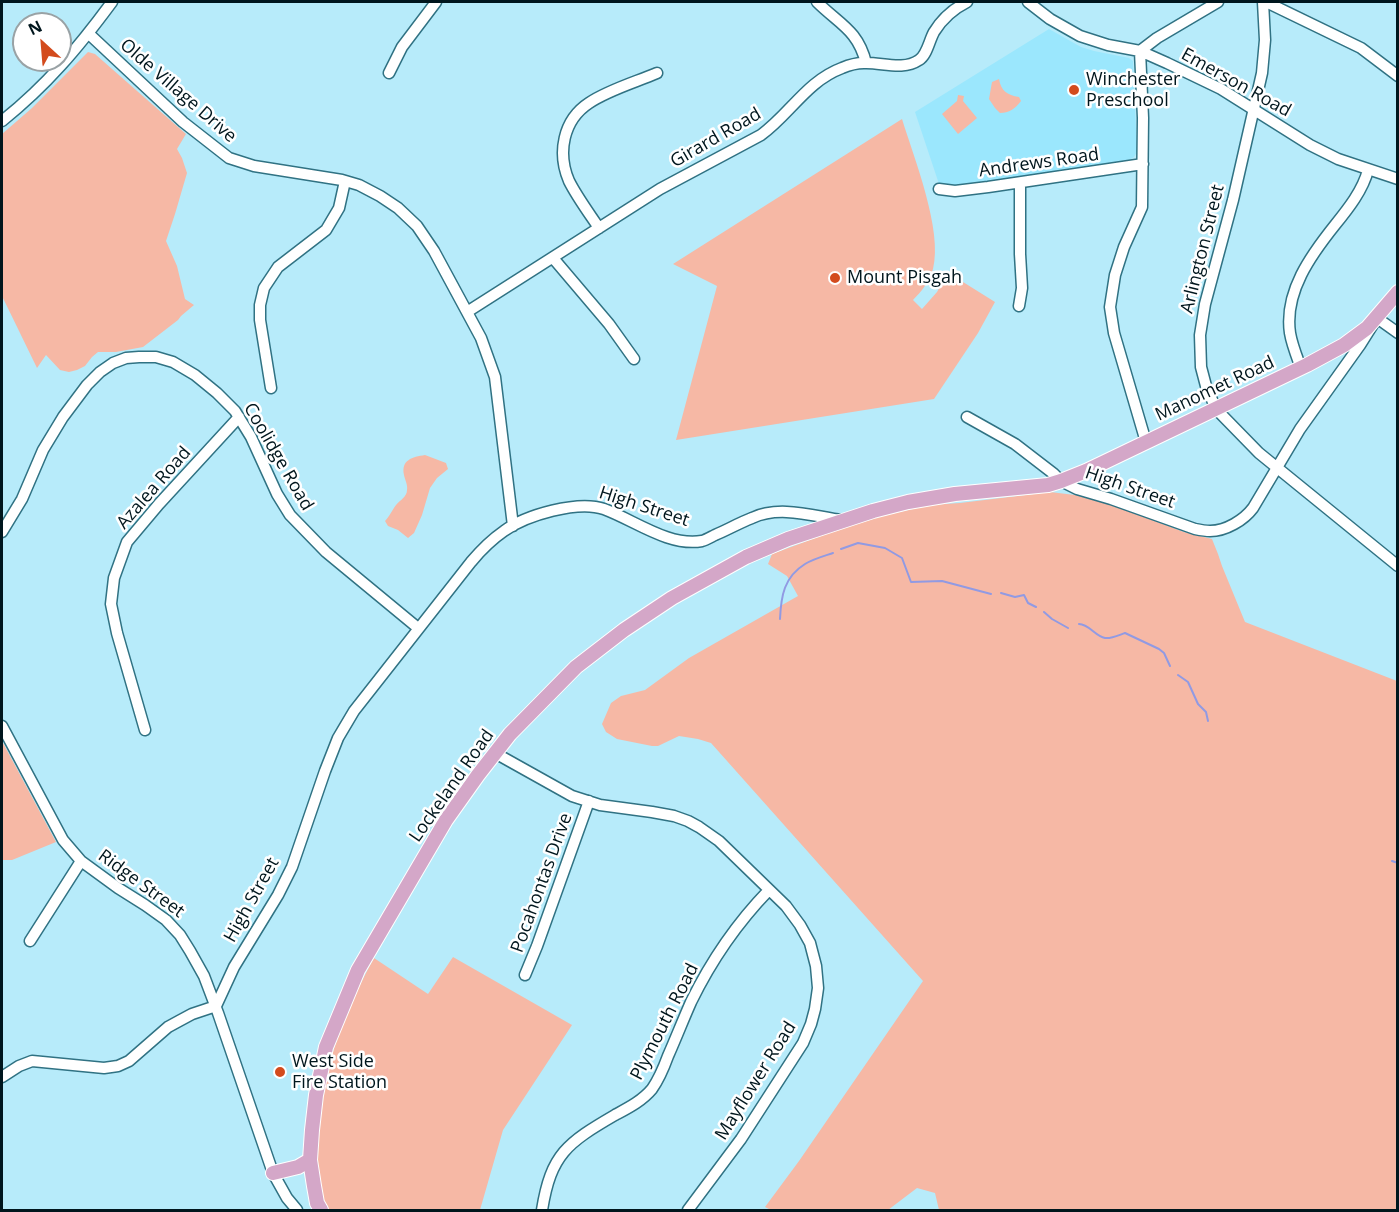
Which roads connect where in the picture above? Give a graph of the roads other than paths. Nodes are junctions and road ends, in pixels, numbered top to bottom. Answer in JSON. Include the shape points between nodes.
{"nodes":[{"id":1,"x":112,"y":2,"type":"edge"},
{"id":2,"x":436,"y":2,"type":"edge"},
{"id":3,"x":967,"y":2,"type":"edge"},
{"id":4,"x":1028,"y":2,"type":"edge"},
{"id":5,"x":1218,"y":2,"type":"edge"},
{"id":6,"x":1264,"y":2,"type":"edge"},
{"id":7,"x":819,"y":4,"type":"edge"},
{"id":8,"x":89,"y":34,"type":"junction"},
{"id":9,"x":1140,"y":51,"type":"junction"},
{"id":10,"x":866,"y":63,"type":"junction"},
{"id":11,"x":389,"y":73,"type":"dead end"},
{"id":12,"x":657,"y":73,"type":"dead end"},
{"id":13,"x":1397,"y":73,"type":"edge"},
{"id":14,"x":1253,"y":109,"type":"junction"},
{"id":15,"x":2,"y":121,"type":"edge"},
{"id":16,"x":1143,"y":164,"type":"junction"},
{"id":17,"x":1368,"y":170,"type":"junction"},
{"id":18,"x":1398,"y":179,"type":"edge"},
{"id":19,"x":345,"y":181,"type":"junction"},
{"id":20,"x":1020,"y":183,"type":"junction"},
{"id":21,"x":939,"y":189,"type":"dead end"},
{"id":22,"x":599,"y":228,"type":"junction"},
{"id":23,"x":553,"y":258,"type":"junction"},
{"id":24,"x":1398,"y":292,"type":"edge"},
{"id":25,"x":1019,"y":306,"type":"dead end"},
{"id":26,"x":467,"y":312,"type":"junction"},
{"id":27,"x":1377,"y":318,"type":"junction"},
{"id":28,"x":1398,"y":333,"type":"edge"},
{"id":29,"x":634,"y":359,"type":"dead end"},
{"id":30,"x":1301,"y":368,"type":"junction"},
{"id":31,"x":271,"y":388,"type":"dead end"},
{"id":32,"x":1216,"y":408,"type":"junction"},
{"id":33,"x":239,"y":417,"type":"junction"},
{"id":34,"x":967,"y":417,"type":"dead end"},
{"id":35,"x":1146,"y":442,"type":"junction"},
{"id":36,"x":1277,"y":467,"type":"junction"},
{"id":37,"x":1061,"y":481,"type":"junction"},
{"id":38,"x":841,"y":520,"type":"junction"},
{"id":39,"x":513,"y":526,"type":"junction"},
{"id":40,"x":2,"y":532,"type":"edge"},
{"id":41,"x":1398,"y":566,"type":"edge"},
{"id":42,"x":418,"y":628,"type":"junction"},
{"id":43,"x":2,"y":726,"type":"edge"},
{"id":44,"x":145,"y":730,"type":"dead end"},
{"id":45,"x":495,"y":753,"type":"junction"},
{"id":46,"x":589,"y":801,"type":"junction"},
{"id":47,"x":81,"y":861,"type":"junction"},
{"id":48,"x":769,"y":890,"type":"junction"},
{"id":49,"x":30,"y":941,"type":"dead end"},
{"id":50,"x":525,"y":975,"type":"dead end"},
{"id":51,"x":216,"y":1006,"type":"junction"},
{"id":52,"x":2,"y":1077,"type":"edge"},
{"id":53,"x":310,"y":1160,"type":"junction"},
{"id":54,"x":273,"y":1173,"type":"junction"},
{"id":55,"x":297,"y":1210,"type":"edge"},
{"id":56,"x":321,"y":1210,"type":"edge"},
{"id":57,"x":542,"y":1210,"type":"edge"},
{"id":58,"x":688,"y":1210,"type":"edge"}],
"edges":[{"from":1,"to":8,"type":"street"},
{"from":2,"to":11,"type":"street","via":[[402,47]]},
{"from":3,"to":10,"type":"street","name":"Girard Road","via":[[944,19],[921,59],[913,64]]},
{"from":4,"to":9,"type":"street","name":"Emerson Road","via":[[1080,36]]},
{"from":5,"to":9,"type":"street"},
{"from":6,"to":13,"type":"street","via":[[1361,48]]},
{"from":6,"to":14,"type":"street","name":"Arlington Street","via":[[1262,73]]},
{"from":7,"to":10,"type":"street","via":[[853,34]]},
{"from":8,"to":15,"type":"street","via":[[50,80]]},
{"from":8,"to":19,"type":"street","name":"Olde Village Drive","via":[[183,122],[229,158]]},
{"from":9,"to":14,"type":"street","name":"Emerson Road","via":[[1221,89]]},
{"from":9,"to":16,"type":"street"},
{"from":10,"to":22,"type":"street","name":"Girard Road","via":[[825,76],[761,135],[660,189]]},
{"from":12,"to":22,"type":"street","via":[[587,104],[572,120],[564,138],[567,175]]},
{"from":14,"to":17,"type":"street","name":"Emerson Road","via":[[1310,145]]},
{"from":14,"to":32,"type":"street","name":"Arlington Street","via":[[1200,335],[1201,367]]},
{"from":16,"to":20,"type":"street","name":"Andrews Road"},
{"from":16,"to":35,"type":"street","via":[[1142,207],[1115,275],[1110,307]]},
{"from":17,"to":18,"type":"street","name":"Emerson Road"},
{"from":17,"to":30,"type":"street","via":[[1347,210],[1303,270],[1291,305],[1290,331]]},
{"from":19,"to":26,"type":"street","name":"Olde Village Drive","via":[[380,196],[417,226]]},
{"from":19,"to":31,"type":"street","via":[[339,208],[326,230],[278,267],[264,288],[260,320]]},
{"from":20,"to":21,"type":"street","name":"Andrews Road","via":[[955,191]]},
{"from":20,"to":25,"type":"street"},
{"from":22,"to":23,"type":"street","name":"Girard Road"},
{"from":23,"to":26,"type":"street","name":"Girard Road"},
{"from":23,"to":29,"type":"street"},
{"from":24,"to":27,"type":"main road","name":"High Street"},
{"from":26,"to":39,"type":"street","name":"Olde Village Drive","via":[[482,338],[495,377]]},
{"from":27,"to":28,"type":"street"},
{"from":27,"to":30,"type":"main road","name":"Manomet Road","via":[[1344,345]]},
{"from":27,"to":36,"type":"street","name":"High Street"},
{"from":30,"to":32,"type":"main road","name":"Manomet Road"},
{"from":32,"to":35,"type":"main road","name":"Manomet Road"},
{"from":32,"to":36,"type":"street","name":"Arlington Street"},
{"from":33,"to":40,"type":"street","name":"Coolidge Road","via":[[217,393],[173,362],[139,357],[114,363],[87,385],[63,417]]},
{"from":33,"to":42,"type":"street","name":"Coolidge Road","via":[[290,515],[326,552]]},
{"from":33,"to":44,"type":"street","name":"Azalea Road","via":[[127,542],[114,578],[111,604]]},
{"from":34,"to":37,"type":"street","via":[[1015,444]]},
{"from":35,"to":37,"type":"main road","name":"Manomet Road"},
{"from":36,"to":37,"type":"street","name":"High Street","via":[[1247,515],[1220,530],[1209,531],[1161,518]]},
{"from":36,"to":41,"type":"street","name":"Arlington Street"},
{"from":37,"to":38,"type":"main road","name":"High Street","via":[[955,494]]},
{"from":38,"to":39,"type":"street","name":"High Street","via":[[772,512],[754,516],[703,541],[680,541],[602,508],[578,506]]},
{"from":38,"to":45,"type":"main road","name":"Lockeland Road","via":[[746,557],[624,630],[576,667]]},
{"from":39,"to":42,"type":"street","name":"High Street","via":[[487,544]]},
{"from":42,"to":51,"type":"street","name":"High Street","via":[[338,738],[292,867],[234,966]]},
{"from":43,"to":47,"type":"street","name":"Ridge Street","via":[[63,840]]},
{"from":45,"to":46,"type":"street","name":"Mayflower Road","via":[[572,796]]},
{"from":45,"to":53,"type":"main road","name":"Lockeland Road","via":[[446,820],[358,970],[326,1047],[316,1095]]},
{"from":46,"to":48,"type":"street","name":"Mayflower Road","via":[[688,821],[719,841]]},
{"from":46,"to":50,"type":"street","name":"Pocahontas Drive"},
{"from":47,"to":49,"type":"street"},
{"from":47,"to":51,"type":"street","name":"Ridge Street","via":[[180,934]]},
{"from":48,"to":57,"type":"street","name":"Plymouth Road","via":[[720,951],[654,1087],[566,1148],[552,1168]]},
{"from":48,"to":58,"type":"street","name":"Mayflower Road","via":[[786,906],[810,943],[818,988],[815,1009],[803,1043],[741,1139]]},
{"from":51,"to":52,"type":"street","via":[[168,1027],[125,1063],[104,1068],[32,1061]]},
{"from":51,"to":54,"type":"street","name":"Ridge Street"},
{"from":53,"to":54,"type":"main road"},
{"from":53,"to":56,"type":"main road","name":"Lockeland Road"},
{"from":54,"to":55,"type":"street","name":"Ridge Street"}]}
